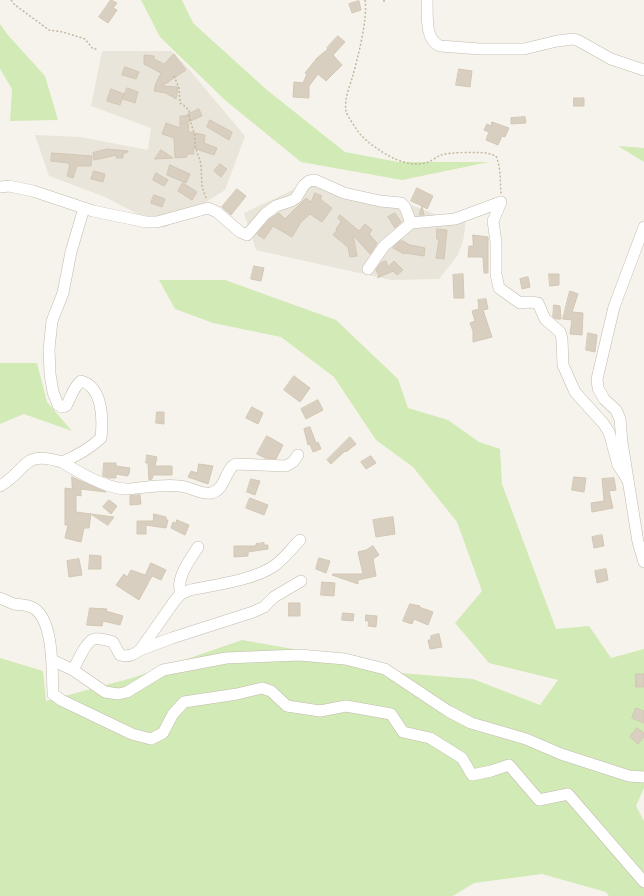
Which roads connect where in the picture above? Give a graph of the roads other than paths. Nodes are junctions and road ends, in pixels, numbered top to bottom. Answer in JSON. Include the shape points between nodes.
{"nodes":[{"id":1,"x":426,"y":0,"type":"edge"},
{"id":2,"x":644,"y":70,"type":"edge"},
{"id":3,"x":0,"y":187,"type":"edge"},
{"id":4,"x":84,"y":208,"type":"junction"},
{"id":5,"x":411,"y":223,"type":"junction"},
{"id":6,"x":644,"y":227,"type":"edge"},
{"id":7,"x":368,"y":269,"type":"dead end"},
{"id":8,"x":298,"y":455,"type":"dead end"},
{"id":9,"x":62,"y":462,"type":"junction"},
{"id":10,"x":629,"y":483,"type":"junction"},
{"id":11,"x":0,"y":486,"type":"edge"},
{"id":12,"x":300,"y":540,"type":"dead end"},
{"id":13,"x":198,"y":547,"type":"dead end"},
{"id":14,"x":644,"y":562,"type":"edge"},
{"id":15,"x":301,"y":581,"type":"dead end"},
{"id":16,"x":181,"y":594,"type":"junction"},
{"id":17,"x":0,"y":598,"type":"edge"},
{"id":18,"x":140,"y":650,"type":"junction"},
{"id":19,"x":52,"y":660,"type":"junction"},
{"id":20,"x":73,"y":670,"type":"junction"},
{"id":21,"x":644,"y":777,"type":"edge"},
{"id":22,"x":644,"y":882,"type":"edge"}],
"edges":[{"from":1,"to":2,"type":"street","via":[[430,37],[434,44],[440,46],[480,49],[524,48],[574,39],[612,59]]},
{"from":3,"to":4,"type":"street","via":[[33,191]]},
{"from":4,"to":5,"type":"street","via":[[130,219],[157,222],[208,208],[247,235],[265,214],[276,206],[291,202],[304,185],[315,180],[344,193],[401,203],[406,207]]},
{"from":4,"to":9,"type":"street","via":[[66,270],[63,293],[52,321],[50,374],[58,405],[66,406],[72,397],[73,387],[81,381],[88,383],[94,390],[102,413],[101,438],[79,455]]},
{"from":5,"to":7,"type":"street","via":[[384,246]]},
{"from":5,"to":10,"type":"street","via":[[455,219],[501,202],[493,221],[499,288],[520,303],[538,303],[545,319],[560,332],[562,365],[575,392],[609,432],[618,465]]},
{"from":6,"to":10,"type":"street","via":[[614,307],[597,379],[601,394],[616,410],[620,419]]},
{"from":8,"to":9,"type":"street","via":[[286,466],[232,465],[219,488],[212,493],[168,485],[125,489],[83,474]]},
{"from":9,"to":11,"type":"street","via":[[38,457],[28,461]]},
{"from":10,"to":14,"type":"street","via":[[638,542]]},
{"from":12,"to":16,"type":"street","via":[[273,567],[252,576]]},
{"from":13,"to":16,"type":"street","via":[[184,571],[179,588]]},
{"from":15,"to":18,"type":"street","via":[[253,612]]},
{"from":16,"to":18,"type":"street"},
{"from":17,"to":19,"type":"street","via":[[35,609],[42,617],[49,634]]},
{"from":18,"to":20,"type":"street","via":[[134,655],[120,655],[113,642],[92,639]]},
{"from":19,"to":20,"type":"street"},
{"from":19,"to":22,"type":"street","via":[[53,694],[132,734],[151,739],[163,733],[172,714],[184,702],[262,688],[271,691],[287,706],[320,711],[346,706],[392,714],[403,732],[430,738],[462,758],[472,775],[509,765],[540,800],[568,794]]},
{"from":20,"to":21,"type":"street","via":[[105,692],[118,694],[127,692],[162,670],[226,658],[299,655],[345,659],[385,669],[471,724],[526,739],[561,754],[629,776]]}]}
